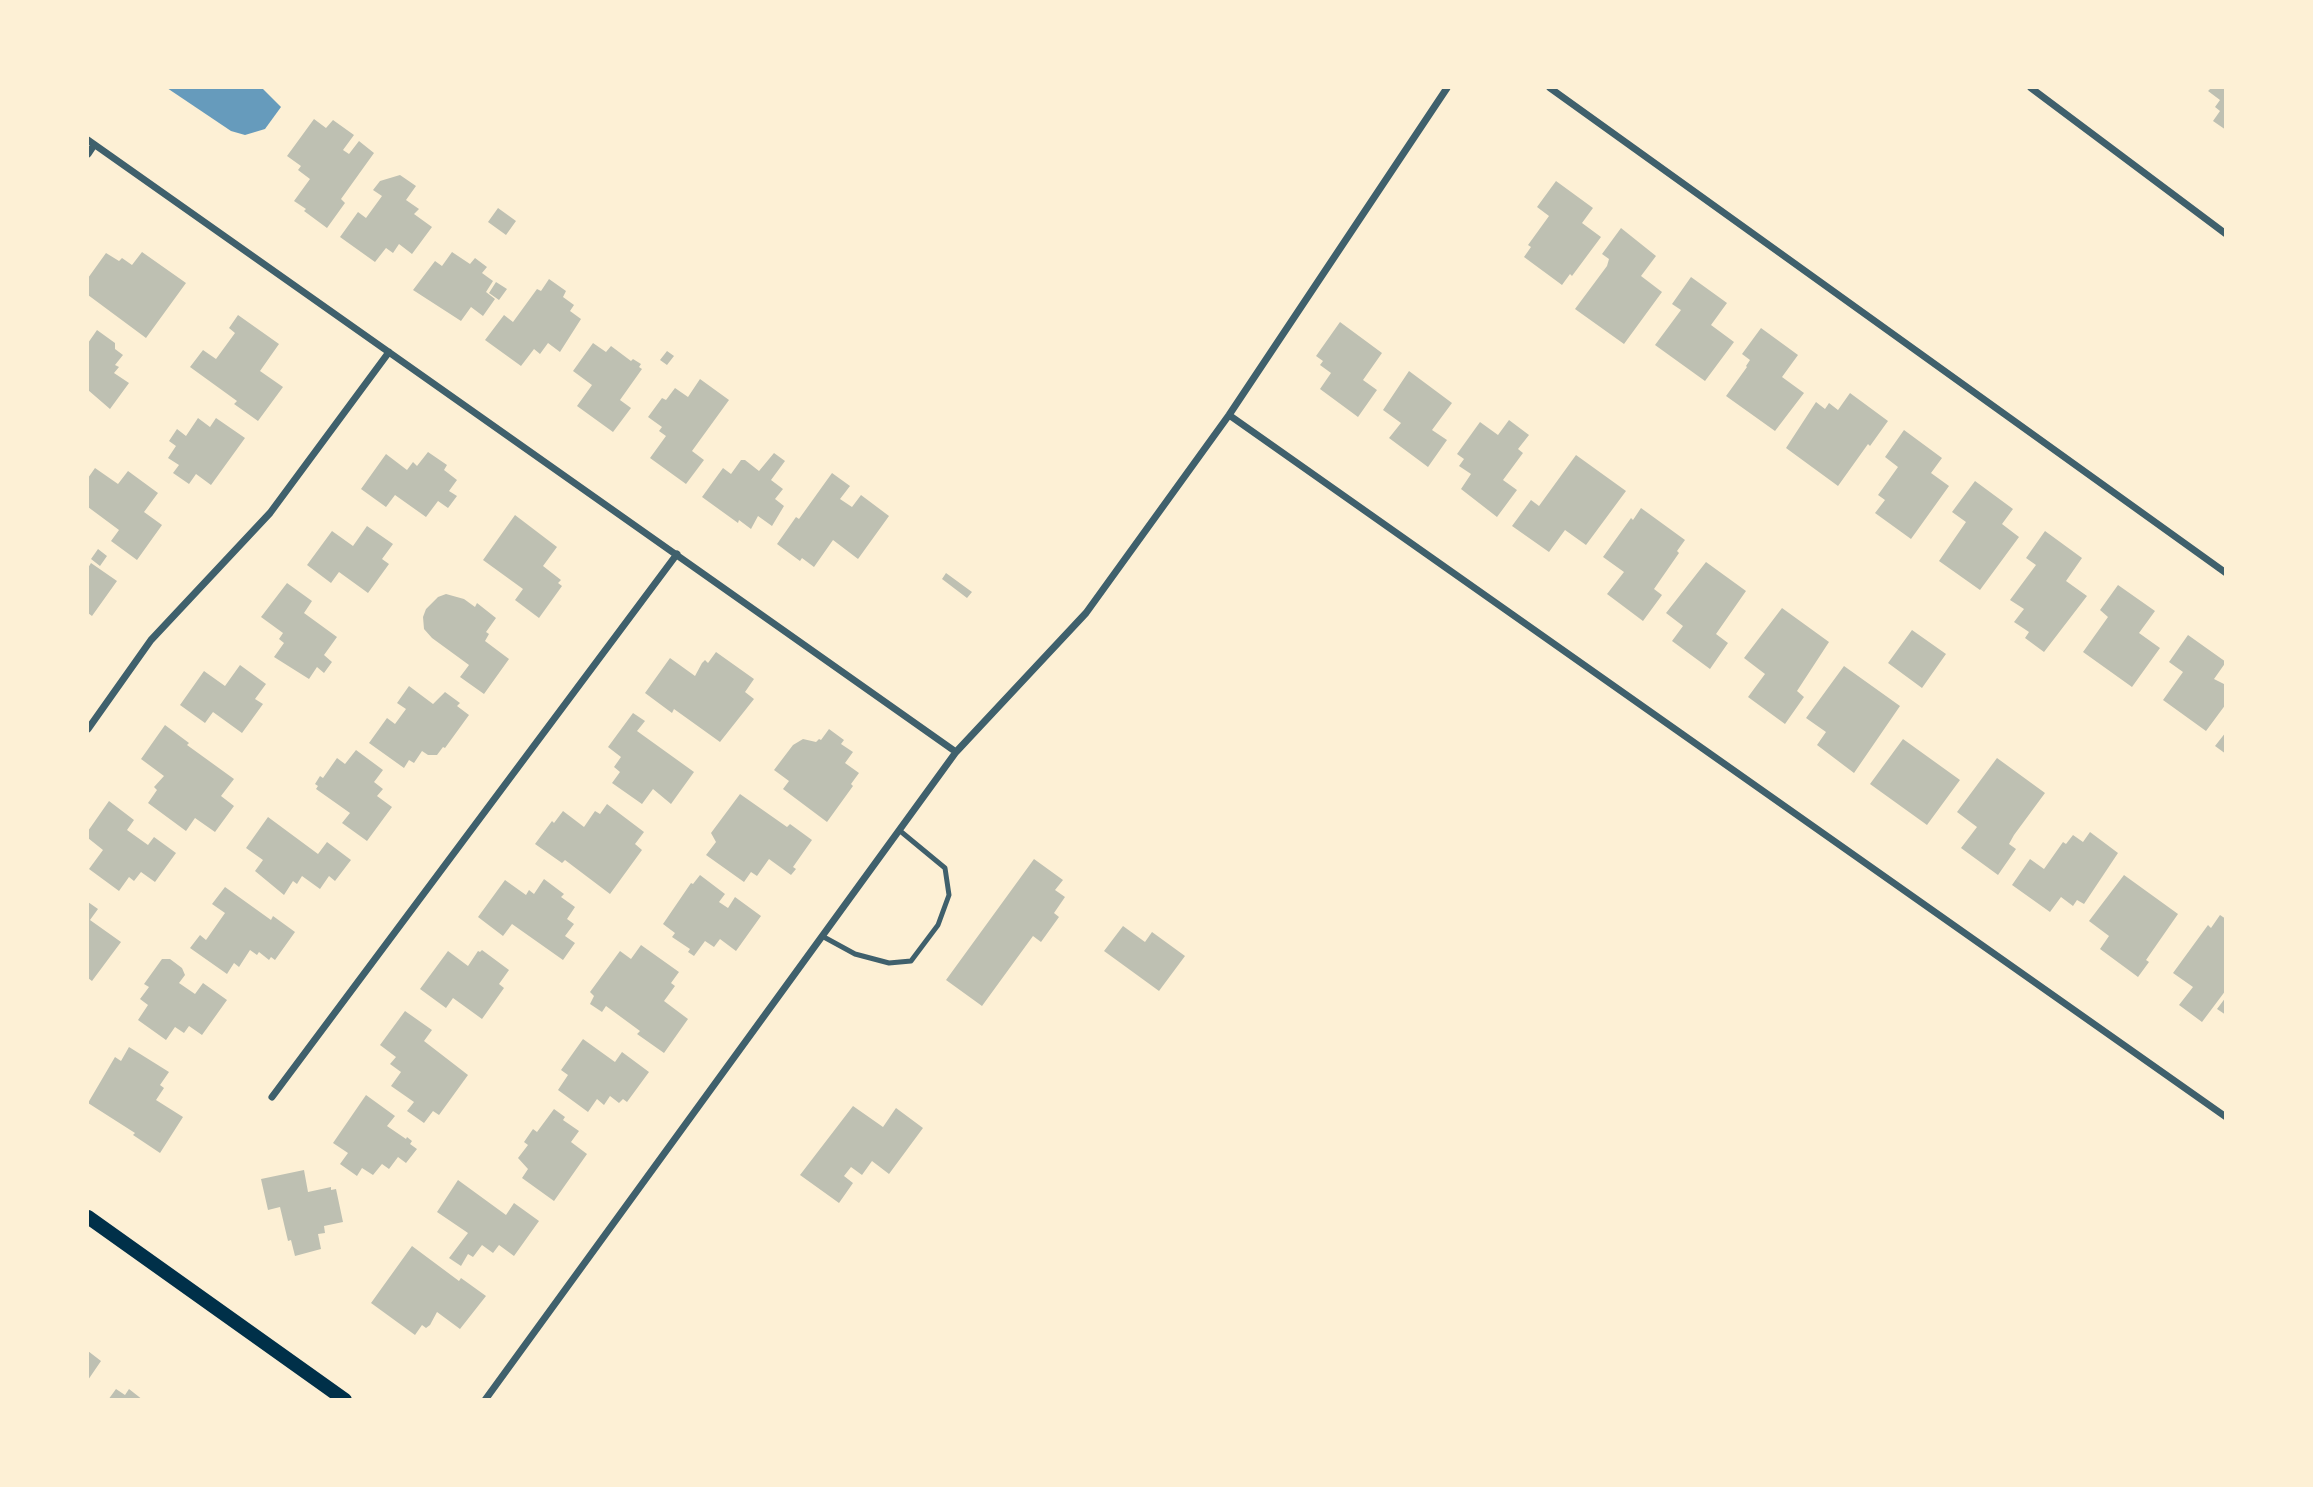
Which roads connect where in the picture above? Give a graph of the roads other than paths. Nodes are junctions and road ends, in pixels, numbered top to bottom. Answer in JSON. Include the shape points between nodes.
{"nodes":[{"id":1,"x":1447,"y":88,"type":"edge"},
{"id":2,"x":1550,"y":88,"type":"edge"},
{"id":3,"x":2031,"y":88,"type":"edge"},
{"id":4,"x":91,"y":143,"type":"edge"},
{"id":5,"x":88,"y":154,"type":"edge"},
{"id":6,"x":2225,"y":234,"type":"edge"},
{"id":7,"x":389,"y":352,"type":"junction"},
{"id":8,"x":1229,"y":415,"type":"junction"},
{"id":9,"x":677,"y":554,"type":"junction"},
{"id":10,"x":2225,"y":573,"type":"edge"},
{"id":11,"x":88,"y":729,"type":"edge"},
{"id":12,"x":956,"y":752,"type":"junction"},
{"id":13,"x":899,"y":830,"type":"junction"},
{"id":14,"x":822,"y":936,"type":"junction"},
{"id":15,"x":272,"y":1097,"type":"dead end"},
{"id":16,"x":2225,"y":1117,"type":"edge"},
{"id":17,"x":88,"y":1217,"type":"edge"},
{"id":18,"x":345,"y":1399,"type":"edge"},
{"id":19,"x":485,"y":1399,"type":"edge"}],
"edges":[{"from":1,"to":8,"type":"street"},
{"from":2,"to":10,"type":"street"},
{"from":3,"to":6,"type":"street"},
{"from":4,"to":5,"type":"street"},
{"from":4,"to":7,"type":"street"},
{"from":7,"to":9,"type":"street"},
{"from":7,"to":11,"type":"street","via":[[270,513],[151,640]]},
{"from":8,"to":12,"type":"street","via":[[1086,613]]},
{"from":8,"to":16,"type":"street"},
{"from":9,"to":12,"type":"street"},
{"from":9,"to":15,"type":"street"},
{"from":12,"to":13,"type":"street"},
{"from":13,"to":14,"type":"street"},
{"from":13,"to":14,"type":"lane","via":[[945,868],[949,895],[938,925],[911,961],[889,963],[856,954]]},
{"from":14,"to":19,"type":"street"},
{"from":17,"to":18,"type":"main road"}]}
